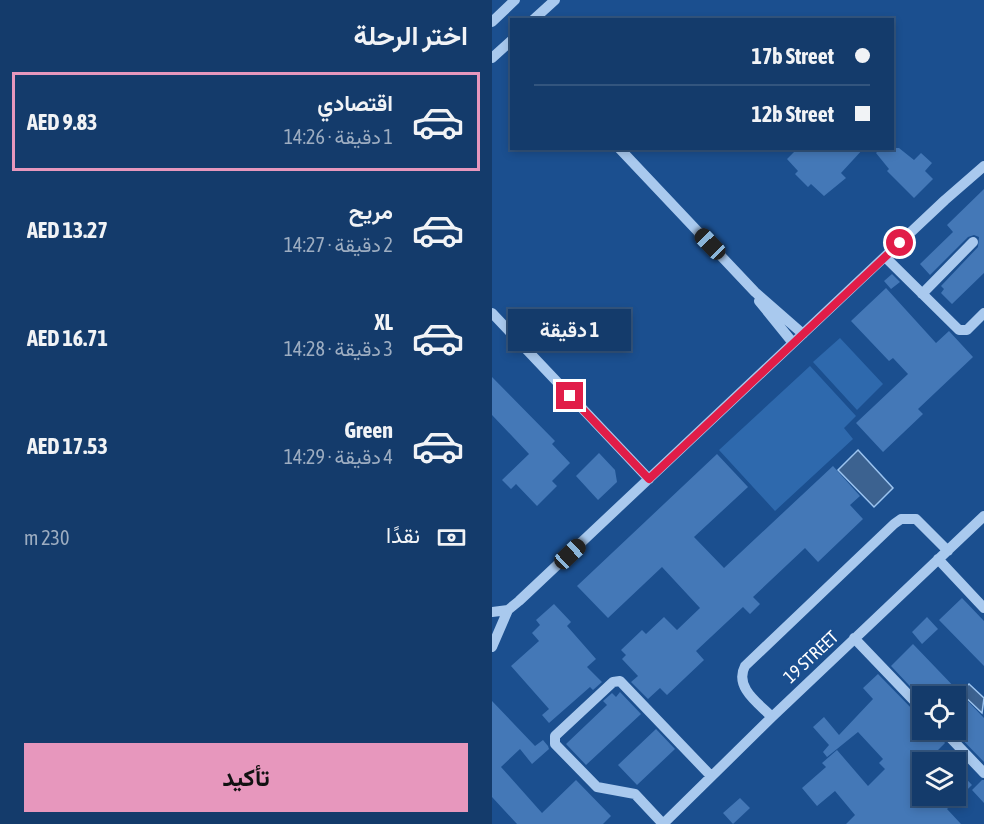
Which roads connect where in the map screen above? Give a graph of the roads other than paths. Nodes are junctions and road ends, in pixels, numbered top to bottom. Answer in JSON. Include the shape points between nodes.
{"nodes":[{"id":1,"x":515,"y":0,"type":"edge"},
{"id":2,"x":555,"y":0,"type":"edge"},
{"id":3,"x":535,"y":18,"type":"edge"},
{"id":4,"x":492,"y":22,"type":"edge"},
{"id":5,"x":510,"y":44,"type":"edge"},
{"id":6,"x":492,"y":58,"type":"edge"},
{"id":7,"x":621,"y":150,"type":"edge"},
{"id":8,"x":984,"y":166,"type":"edge"},
{"id":9,"x":974,"y":242,"type":"dead end"},
{"id":10,"x":885,"y":257,"type":"junction"},
{"id":11,"x":755,"y":292,"type":"junction"},
{"id":12,"x":922,"y":294,"type":"junction"},
{"id":13,"x":492,"y":313,"type":"edge"},
{"id":14,"x":984,"y":313,"type":"edge"},
{"id":15,"x":803,"y":334,"type":"junction"},
{"id":16,"x":793,"y":344,"type":"junction"},
{"id":17,"x":649,"y":479,"type":"junction"},
{"id":18,"x":981,"y":524,"type":"edge"},
{"id":19,"x":948,"y":550,"type":"junction"},
{"id":20,"x":938,"y":560,"type":"junction"},
{"id":21,"x":984,"y":608,"type":"edge"},
{"id":22,"x":508,"y":610,"type":"junction"},
{"id":23,"x":492,"y":612,"type":"edge"},
{"id":24,"x":854,"y":638,"type":"junction"},
{"id":25,"x":492,"y":647,"type":"edge"},
{"id":26,"x":912,"y":699,"type":"edge"},
{"id":27,"x":772,"y":717,"type":"junction"},
{"id":28,"x":952,"y":740,"type":"edge"},
{"id":29,"x":984,"y":773,"type":"edge"},
{"id":30,"x":711,"y":776,"type":"junction"},
{"id":31,"x":666,"y":823,"type":"edge"}],
"edges":[{"from":1,"to":4,"type":"street"},
{"from":2,"to":3,"type":"street"},
{"from":5,"to":6,"type":"street"},
{"from":7,"to":11,"type":"street"},
{"from":8,"to":10,"type":"street"},
{"from":9,"to":12,"type":"street"},
{"from":10,"to":12,"type":"street"},
{"from":10,"to":15,"type":"street"},
{"from":11,"to":15,"type":"street"},
{"from":11,"to":16,"type":"street"},
{"from":12,"to":14,"type":"street","via":[[962,331]]},
{"from":13,"to":17,"type":"street"},
{"from":15,"to":16,"type":"street"},
{"from":16,"to":17,"type":"street"},
{"from":17,"to":22,"type":"street"},
{"from":18,"to":19,"type":"street","name":"19 STREET"},
{"from":19,"to":20,"type":"street","name":"19 STREET"},
{"from":19,"to":27,"type":"street","via":[[916,519],[901,519],[894,524],[745,666],[741,677],[744,688]]},
{"from":20,"to":21,"type":"street"},
{"from":20,"to":24,"type":"street","name":"19 STREET"},
{"from":22,"to":23,"type":"street"},
{"from":22,"to":25,"type":"street"},
{"from":24,"to":26,"type":"street"},
{"from":24,"to":27,"type":"street","name":"19 STREET"},
{"from":27,"to":30,"type":"street","name":"19 STREET"},
{"from":28,"to":29,"type":"street"},
{"from":30,"to":31,"type":"street","name":"19 STREET"},
{"from":30,"to":31,"type":"street","via":[[620,681],[613,682],[555,736],[555,744],[597,787],[634,794]]}]}
